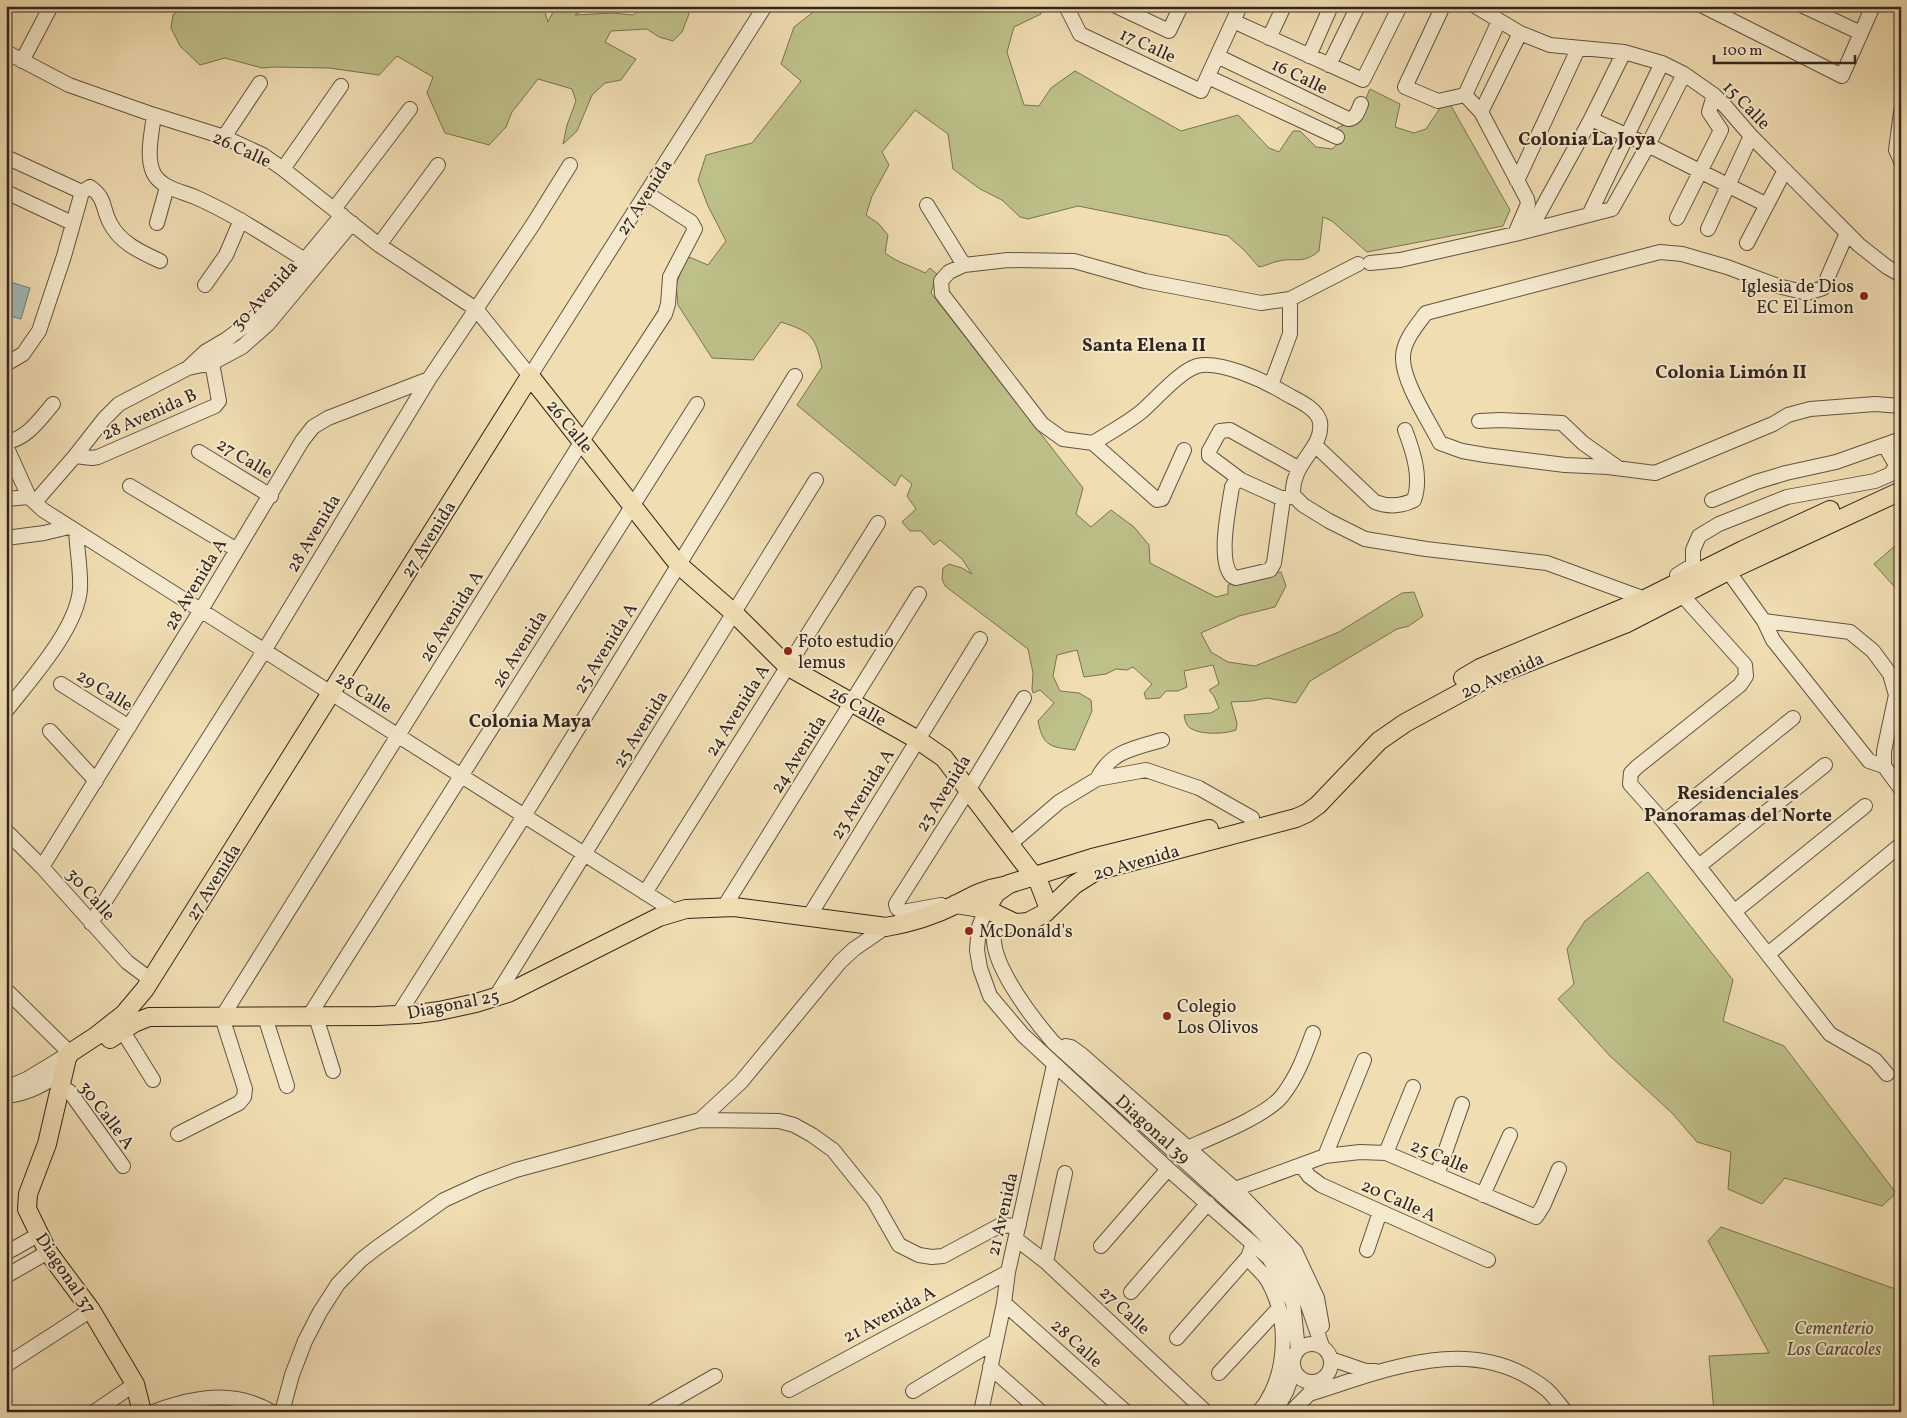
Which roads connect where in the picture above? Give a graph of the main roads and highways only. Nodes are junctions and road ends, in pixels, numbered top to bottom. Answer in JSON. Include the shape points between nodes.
{"nodes":[{"id":1,"x":530,"y":376,"type":"joint"},
{"id":2,"x":1901,"y":478,"type":"edge"},
{"id":3,"x":1901,"y":491,"type":"edge"},
{"id":4,"x":1679,"y":589,"type":"junction"},
{"id":5,"x":1033,"y":875,"type":"junction"},
{"id":6,"x":1004,"y":886,"type":"junction"},
{"id":7,"x":956,"y":904,"type":"junction"},
{"id":8,"x":986,"y":908,"type":"junction"},
{"id":9,"x":1049,"y":909,"type":"junction"},
{"id":10,"x":136,"y":1013,"type":"junction"},
{"id":11,"x":70,"y":1053,"type":"joint"},
{"id":12,"x":63,"y":1079,"type":"junction"},
{"id":13,"x":142,"y":1412,"type":"edge"}],
"edges":[{"from":1,"to":5,"type":"main road","name":"26 Calle","via":[[679,564],[788,666],[944,758]]},
{"from":1,"to":10,"type":"main road","name":"27 Avenida","via":[[151,980]]},
{"from":2,"to":4,"type":"main road","name":"20 Avenida","via":[[1742,550]]},
{"from":3,"to":4,"type":"main road","name":"20 Avenida","via":[[1728,571]]},
{"from":4,"to":5,"type":"main road","name":"20 Avenida","via":[[1645,599],[1480,668],[1384,725],[1304,802],[1292,808]]},
{"from":4,"to":9,"type":"main road","name":"20 Avenida","via":[[1625,624],[1484,680],[1405,723],[1379,741],[1307,813],[1096,871],[1074,885]]},
{"from":5,"to":6,"type":"main road","name":"20 Avenida"},
{"from":5,"to":9,"type":"main road","name":"26 Calle","via":[[1044,891]]},
{"from":6,"to":7,"type":"main road","name":"Diagonal 25","via":[[987,889]]},
{"from":6,"to":8,"type":"main road","name":"20 Avenida"},
{"from":7,"to":8,"type":"main road","name":"Diagonal 25"},
{"from":7,"to":10,"type":"main road","name":"Diagonal 25","via":[[904,924],[886,927],[724,907],[674,911],[508,993],[439,1010],[398,1015],[265,1017],[149,1017]]},
{"from":8,"to":9,"type":"main road","name":"20 Avenida","via":[[1016,923],[1034,920]]},
{"from":10,"to":11,"type":"main road","name":"27 Avenida"},
{"from":10,"to":12,"type":"main road","name":"Diagonal 25","via":[[122,1030]]},
{"from":11,"to":12,"type":"main road","name":"Diagonal 37"},
{"from":12,"to":13,"type":"main road","name":"Diagonal 37","via":[[47,1144],[27,1198],[27,1209],[48,1252],[91,1310],[135,1384]]}]}
